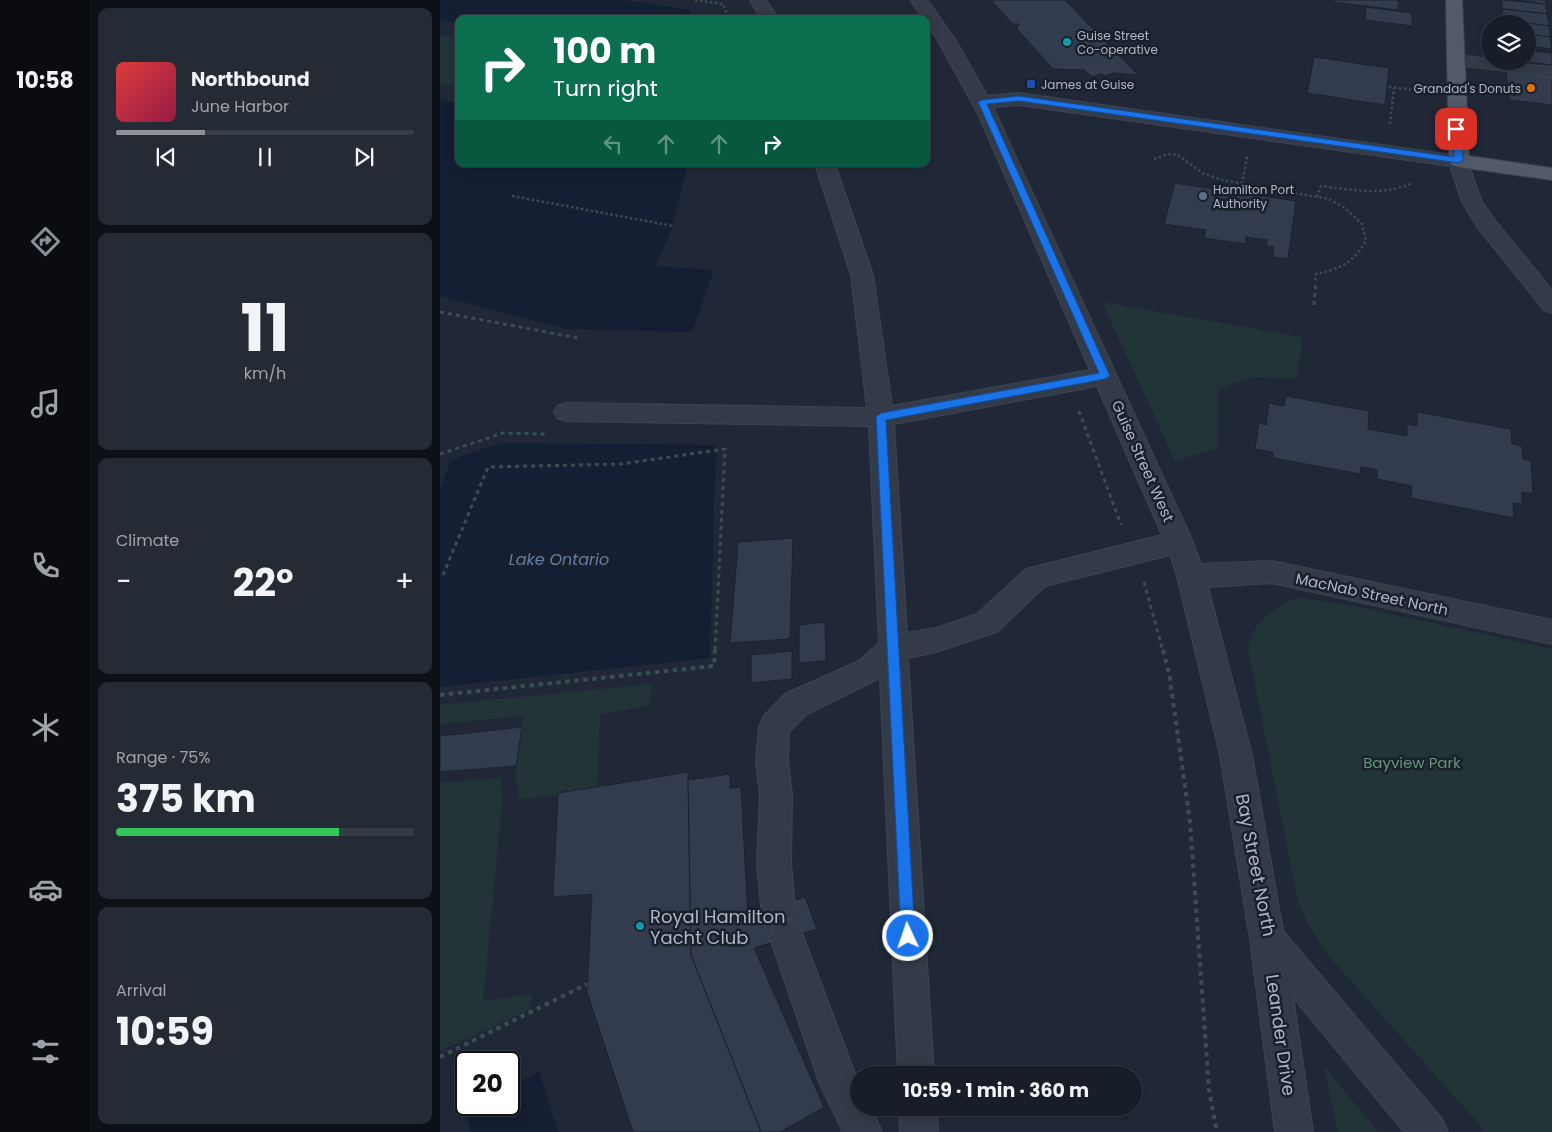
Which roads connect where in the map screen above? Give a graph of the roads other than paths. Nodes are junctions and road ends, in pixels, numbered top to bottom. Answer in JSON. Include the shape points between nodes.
{"nodes":[{"id":1,"x":758,"y":0,"type":"edge"},
{"id":2,"x":918,"y":0,"type":"edge"},
{"id":3,"x":1454,"y":0,"type":"edge"},
{"id":4,"x":767,"y":15,"type":"edge"},
{"id":5,"x":929,"y":15,"type":"edge"},
{"id":6,"x":930,"y":17,"type":"edge"},
{"id":7,"x":1456,"y":60,"type":"junction"},
{"id":8,"x":1552,"y":72,"type":"edge"},
{"id":9,"x":982,"y":102,"type":"junction"},
{"id":10,"x":1459,"y":160,"type":"junction"},
{"id":11,"x":826,"y":167,"type":"edge"},
{"id":12,"x":1552,"y":174,"type":"edge"},
{"id":13,"x":1552,"y":305,"type":"edge"},
{"id":14,"x":1105,"y":376,"type":"junction"},
{"id":15,"x":566,"y":412,"type":"dead end"},
{"id":16,"x":881,"y":417,"type":"junction"},
{"id":17,"x":1179,"y":542,"type":"junction"},
{"id":18,"x":1191,"y":576,"type":"junction"},
{"id":19,"x":1552,"y":632,"type":"edge"},
{"id":20,"x":893,"y":648,"type":"junction"},
{"id":21,"x":1267,"y":939,"type":"junction"},
{"id":22,"x":916,"y":1066,"type":"edge"},
{"id":23,"x":918,"y":1116,"type":"edge"},
{"id":24,"x":862,"y":1132,"type":"edge"},
{"id":25,"x":919,"y":1132,"type":"edge"},
{"id":26,"x":1294,"y":1132,"type":"edge"},
{"id":27,"x":1430,"y":1132,"type":"edge"}],
"edges":[{"from":1,"to":4,"type":"street"},
{"from":2,"to":5,"type":"street","name":"Guise Street West"},
{"from":3,"to":7,"type":"main road"},
{"from":6,"to":9,"type":"street","name":"Guise Street West"},
{"from":7,"to":8,"type":"street"},
{"from":7,"to":10,"type":"main road"},
{"from":9,"to":10,"type":"street","via":[[1019,99]]},
{"from":9,"to":14,"type":"street","name":"Guise Street West"},
{"from":10,"to":12,"type":"main road"},
{"from":10,"to":13,"type":"street","via":[[1472,202]]},
{"from":11,"to":16,"type":"street","via":[[862,275]]},
{"from":14,"to":16,"type":"street"},
{"from":14,"to":17,"type":"street","name":"Guise Street West"},
{"from":15,"to":16,"type":"street"},
{"from":16,"to":20,"type":"street"},
{"from":17,"to":18,"type":"street","name":"Guise Street West"},
{"from":17,"to":20,"type":"street","via":[[1036,577],[987,623],[936,640]]},
{"from":18,"to":19,"type":"street","name":"MacNab Street North","via":[[1272,572]]},
{"from":18,"to":21,"type":"street","name":"Bay Street North","via":[[1236,755]]},
{"from":20,"to":22,"type":"street"},
{"from":20,"to":24,"type":"street","via":[[869,670],[796,704],[774,727],[774,864],[782,922],[838,1082]]},
{"from":21,"to":26,"type":"street","name":"Leander Drive"},
{"from":21,"to":27,"type":"street","name":"Bay Street North"},
{"from":23,"to":25,"type":"street"}]}
